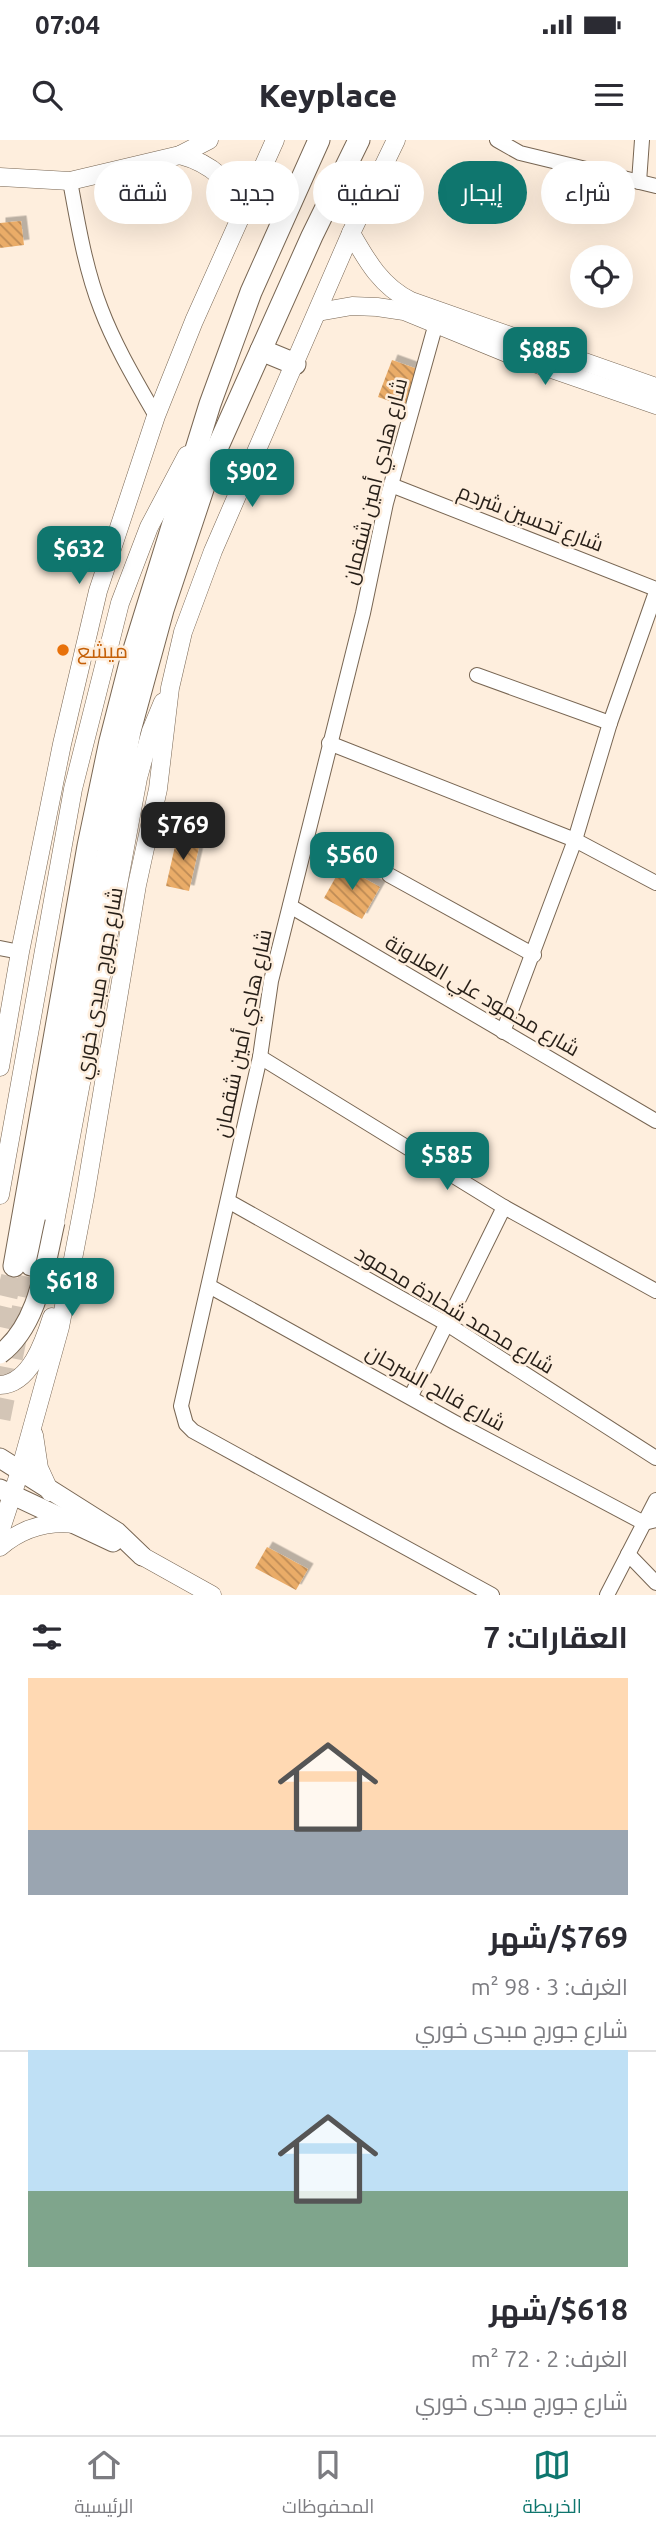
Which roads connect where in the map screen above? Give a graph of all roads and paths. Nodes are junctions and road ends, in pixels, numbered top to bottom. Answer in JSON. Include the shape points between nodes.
{"nodes":[{"id":1,"x":209,"y":140,"type":"edge"},
{"id":2,"x":275,"y":140,"type":"edge"},
{"id":3,"x":319,"y":140,"type":"edge"},
{"id":4,"x":359,"y":140,"type":"edge"},
{"id":5,"x":396,"y":140,"type":"edge"},
{"id":6,"x":497,"y":140,"type":"edge"},
{"id":7,"x":642,"y":140,"type":"edge"},
{"id":8,"x":180,"y":155,"type":"junction"},
{"id":9,"x":266,"y":161,"type":"edge"},
{"id":10,"x":206,"y":166,"type":"edge"},
{"id":11,"x":0,"y":177,"type":"edge"},
{"id":12,"x":70,"y":181,"type":"junction"},
{"id":13,"x":639,"y":182,"type":"junction"},
{"id":14,"x":656,"y":186,"type":"edge"},
{"id":15,"x":237,"y":224,"type":"edge"},
{"id":16,"x":351,"y":233,"type":"junction"},
{"id":17,"x":318,"y":312,"type":"junction"},
{"id":18,"x":438,"y":318,"type":"junction"},
{"id":19,"x":261,"y":350,"type":"junction"},
{"id":20,"x":295,"y":364,"type":"junction"},
{"id":21,"x":656,"y":387,"type":"edge"},
{"id":22,"x":656,"y":405,"type":"edge"},
{"id":23,"x":156,"y":416,"type":"junction"},
{"id":24,"x":202,"y":427,"type":"junction"},
{"id":25,"x":391,"y":485,"type":"junction"},
{"id":26,"x":656,"y":590,"type":"edge"},
{"id":27,"x":477,"y":676,"type":"dead end"},
{"id":28,"x":170,"y":688,"type":"junction"},
{"id":29,"x":610,"y":723,"type":"junction"},
{"id":30,"x":329,"y":743,"type":"junction"},
{"id":31,"x":62,"y":744,"type":"junction"},
{"id":32,"x":575,"y":840,"type":"junction"},
{"id":33,"x":389,"y":875,"type":"dead end"},
{"id":34,"x":56,"y":883,"type":"junction"},
{"id":35,"x":656,"y":883,"type":"edge"},
{"id":36,"x":290,"y":906,"type":"junction"},
{"id":37,"x":0,"y":948,"type":"edge"},
{"id":38,"x":20,"y":952,"type":"junction"},
{"id":39,"x":534,"y":955,"type":"junction"},
{"id":40,"x":503,"y":1032,"type":"junction"},
{"id":41,"x":260,"y":1058,"type":"junction"},
{"id":42,"x":0,"y":1067,"type":"edge"},
{"id":43,"x":656,"y":1121,"type":"edge"},
{"id":44,"x":0,"y":1195,"type":"edge"},
{"id":45,"x":85,"y":1196,"type":"junction"},
{"id":46,"x":228,"y":1201,"type":"junction"},
{"id":47,"x":504,"y":1207,"type":"junction"},
{"id":48,"x":55,"y":1222,"type":"joint"},
{"id":49,"x":209,"y":1286,"type":"junction"},
{"id":50,"x":656,"y":1291,"type":"edge"},
{"id":51,"x":447,"y":1324,"type":"junction"},
{"id":52,"x":0,"y":1354,"type":"edge"},
{"id":53,"x":0,"y":1385,"type":"edge"},
{"id":54,"x":411,"y":1396,"type":"junction"},
{"id":55,"x":34,"y":1421,"type":"junction"},
{"id":56,"x":0,"y":1458,"type":"edge"},
{"id":57,"x":656,"y":1458,"type":"edge"},
{"id":58,"x":20,"y":1471,"type":"junction"},
{"id":59,"x":6,"y":1491,"type":"edge"},
{"id":60,"x":50,"y":1492,"type":"junction"},
{"id":61,"x":656,"y":1500,"type":"edge"},
{"id":62,"x":650,"y":1521,"type":"edge"},
{"id":63,"x":75,"y":1525,"type":"junction"},
{"id":64,"x":0,"y":1532,"type":"edge"},
{"id":65,"x":0,"y":1547,"type":"edge"},
{"id":66,"x":628,"y":1554,"type":"junction"},
{"id":67,"x":142,"y":1556,"type":"junction"},
{"id":68,"x":656,"y":1583,"type":"edge"},
{"id":69,"x":212,"y":1595,"type":"edge"},
{"id":70,"x":492,"y":1595,"type":"edge"},
{"id":71,"x":607,"y":1595,"type":"edge"}],
"edges":[{"from":1,"to":8,"type":"street"},
{"from":2,"to":9,"type":"street"},
{"from":3,"to":24,"type":"main road","via":[[251,292]]},
{"from":4,"to":19,"type":"main road"},
{"from":5,"to":16,"type":"street","name":"شارع جورج مبدى خوري"},
{"from":6,"to":13,"type":"street","via":[[520,153]]},
{"from":7,"to":13,"type":"street"},
{"from":8,"to":10,"type":"street"},
{"from":8,"to":12,"type":"street"},
{"from":11,"to":12,"type":"street"},
{"from":12,"to":23,"type":"street","via":[[100,308]]},
{"from":13,"to":14,"type":"street"},
{"from":15,"to":23,"type":"street"},
{"from":16,"to":17,"type":"street","name":"شارع جورج مبدى خوري"},
{"from":16,"to":18,"type":"street","via":[[386,285]]},
{"from":17,"to":18,"type":"street","via":[[376,307]]},
{"from":17,"to":20,"type":"street","name":"شارع جورج مبدى خوري"},
{"from":18,"to":21,"type":"street"},
{"from":18,"to":22,"type":"street","via":[[514,356]]},
{"from":18,"to":25,"type":"street","name":"شارع هادي أمين شقمان"},
{"from":19,"to":20,"type":"main road"},
{"from":19,"to":24,"type":"main road","via":[[215,453],[130,730],[22,1265],[65,971],[110,741]]},
{"from":20,"to":28,"type":"street","name":"شارع جورج مبدى خوري","via":[[190,607]]},
{"from":23,"to":31,"type":"street","via":[[98,591]]},
{"from":24,"to":34,"type":"street","via":[[149,527],[121,603],[73,789]]},
{"from":25,"to":26,"type":"street","name":"شارع تحسين شردم"},
{"from":25,"to":30,"type":"street","name":"شارع هادي أمين شقمان"},
{"from":26,"to":29,"type":"street"},
{"from":27,"to":29,"type":"street"},
{"from":28,"to":45,"type":"street","name":"شارع جورج مبدى خوري","via":[[158,789],[137,885]]},
{"from":28,"to":48,"type":"street","via":[[150,732],[138,778]]},
{"from":29,"to":32,"type":"street"},
{"from":30,"to":32,"type":"street"},
{"from":30,"to":36,"type":"street","name":"شارع هادي أمين شقمان"},
{"from":31,"to":34,"type":"street","via":[[52,856]]},
{"from":31,"to":38,"type":"street"},
{"from":32,"to":35,"type":"street"},
{"from":32,"to":39,"type":"street"},
{"from":33,"to":39,"type":"street"},
{"from":34,"to":44,"type":"street"},
{"from":36,"to":40,"type":"street","name":"شارع محمود علي العلاونة"},
{"from":36,"to":41,"type":"street","name":"شارع هادي أمين شقمان","via":[[271,981]]},
{"from":37,"to":38,"type":"street"},
{"from":38,"to":42,"type":"street"},
{"from":39,"to":40,"type":"street"},
{"from":40,"to":43,"type":"street","name":"شارع محمود علي العلاونة"},
{"from":41,"to":46,"type":"street","name":"شارع هادي أمين شقمان"},
{"from":41,"to":47,"type":"street"},
{"from":45,"to":53,"type":"street","via":[[44,1340],[23,1375]]},
{"from":45,"to":55,"type":"street","name":"شارع جورج مبدى خوري","via":[[60,1327]]},
{"from":46,"to":49,"type":"street","name":"شارع هادي أمين شقمان"},
{"from":46,"to":51,"type":"street","name":"شارع محمد شحادة محمود"},
{"from":47,"to":50,"type":"street"},
{"from":47,"to":51,"type":"street"},
{"from":48,"to":52,"type":"main road","bridge":true,"via":[[35,1303],[18,1334]]},
{"from":49,"to":54,"type":"street","name":"شارع فالح السرحان"},
{"from":49,"to":70,"type":"street","name":"شارع هادي أمين شقمان","via":[[182,1397],[182,1415],[192,1431]]},
{"from":51,"to":54,"type":"street"},
{"from":51,"to":57,"type":"street","name":"شارع محمد شحادة محمود"},
{"from":54,"to":62,"type":"street","name":"شارع فالح السرحان"},
{"from":55,"to":58,"type":"street","name":"شارع جورج مبدى خوري"},
{"from":55,"to":60,"type":"street","via":[[36,1455]]},
{"from":56,"to":58,"type":"main road"},
{"from":58,"to":59,"type":"street","name":"شارع جورج مبدى خوري"},
{"from":58,"to":60,"type":"main road"},
{"from":59,"to":63,"type":"main road"},
{"from":59,"to":64,"type":"street","name":"شارع جورج مبدى خوري"},
{"from":60,"to":67,"type":"main road","via":[[117,1532]]},
{"from":61,"to":62,"type":"street"},
{"from":62,"to":66,"type":"street"},
{"from":63,"to":65,"type":"street","via":[[32,1528]]},
{"from":63,"to":67,"type":"main road"},
{"from":66,"to":68,"type":"street"},
{"from":66,"to":71,"type":"street"},
{"from":67,"to":69,"type":"street"}]}
